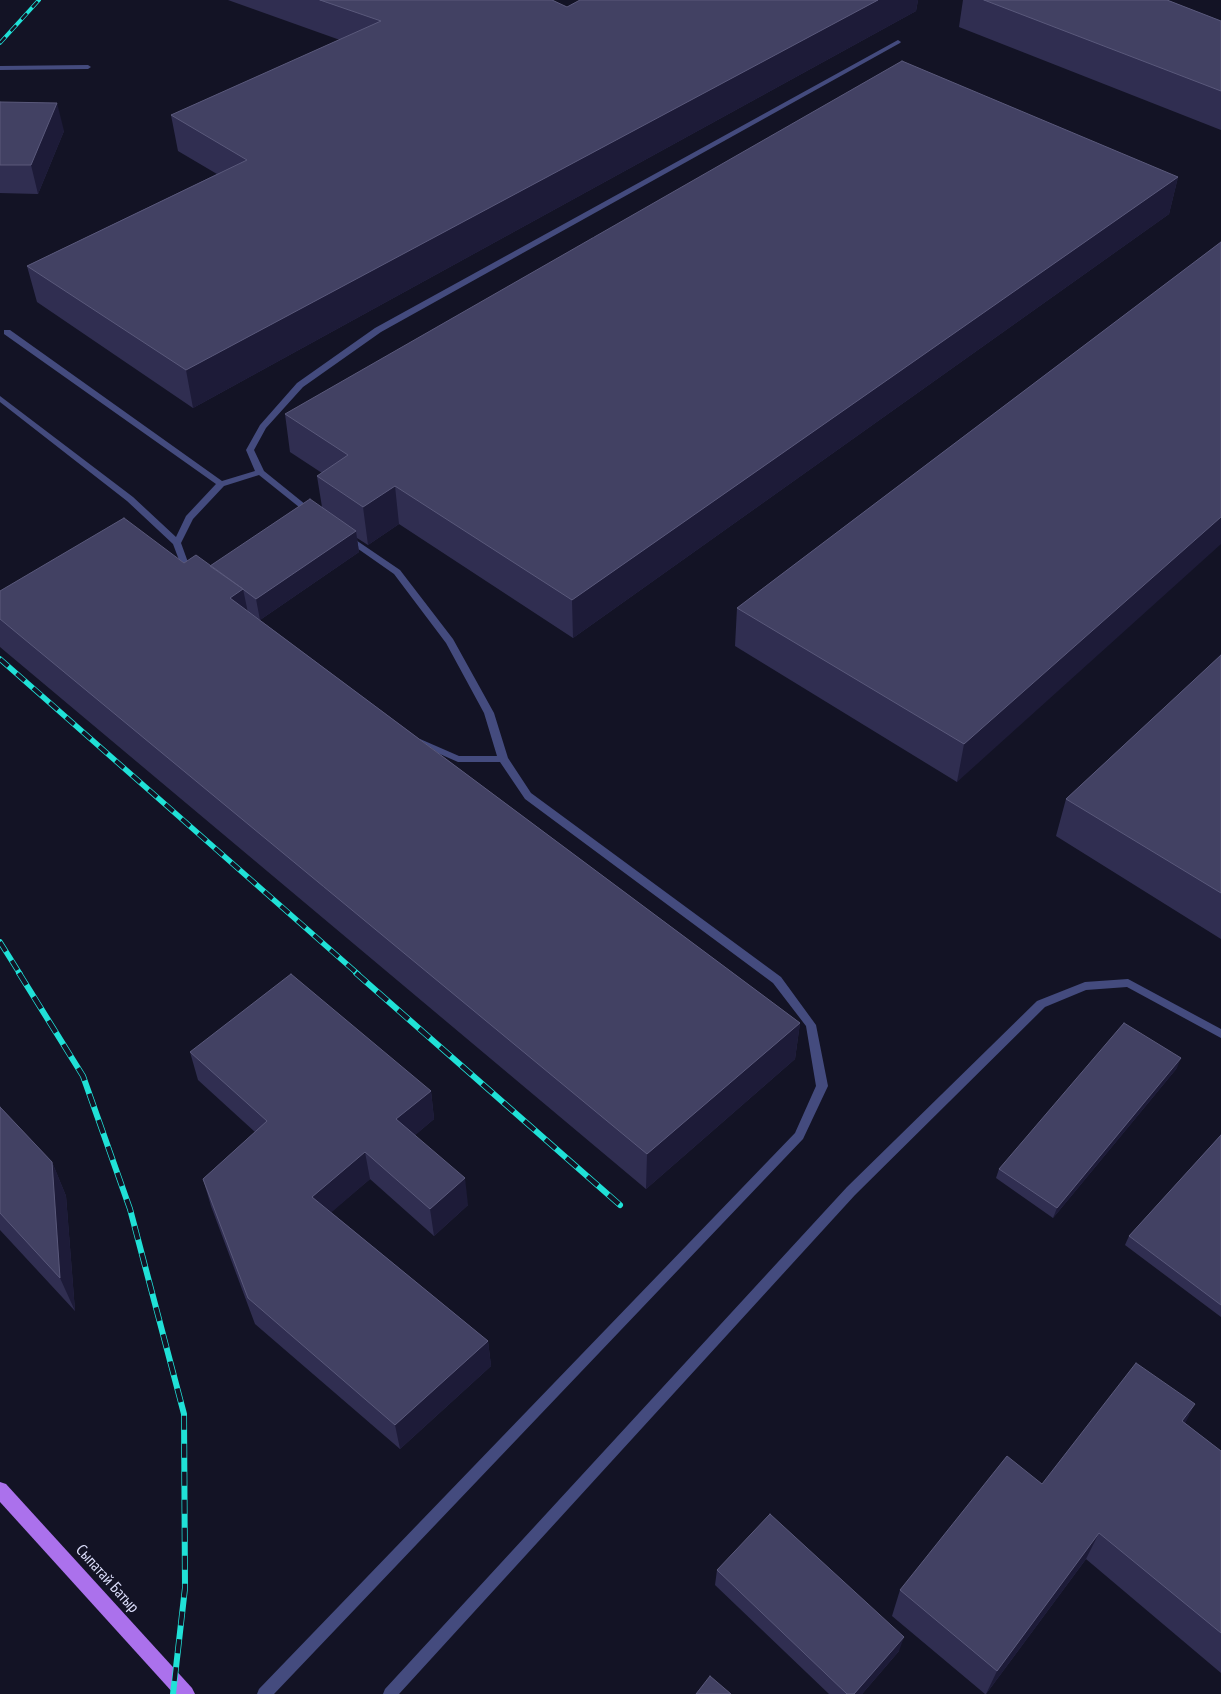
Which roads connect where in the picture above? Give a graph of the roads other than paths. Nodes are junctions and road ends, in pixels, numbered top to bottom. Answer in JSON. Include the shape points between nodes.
{"nodes":[{"id":1,"x":898,"y":42,"type":"dead end"},
{"id":2,"x":88,"y":67,"type":"dead end"},
{"id":3,"x":0,"y":68,"type":"edge"},
{"id":4,"x":7,"y":332,"type":"dead end"},
{"id":5,"x":0,"y":398,"type":"edge"},
{"id":6,"x":260,"y":472,"type":"junction"},
{"id":7,"x":221,"y":484,"type":"junction"},
{"id":8,"x":318,"y":517,"type":"edge"},
{"id":9,"x":342,"y":533,"type":"edge"},
{"id":10,"x":177,"y":543,"type":"junction"},
{"id":11,"x":197,"y":582,"type":"edge"},
{"id":12,"x":408,"y":734,"type":"edge"},
{"id":13,"x":503,"y":759,"type":"junction"},
{"id":14,"x":1221,"y":1034,"type":"edge"},
{"id":15,"x":0,"y":1490,"type":"edge"},
{"id":16,"x":186,"y":1694,"type":"edge"},
{"id":17,"x":264,"y":1694,"type":"edge"},
{"id":18,"x":390,"y":1694,"type":"edge"}],
"edges":[{"from":1,"to":6,"type":"lane","via":[[378,330],[300,385],[264,428],[250,450]]},
{"from":2,"to":3,"type":"lane"},
{"from":4,"to":7,"type":"lane"},
{"from":5,"to":10,"type":"lane","via":[[130,499]]},
{"from":6,"to":7,"type":"lane"},
{"from":6,"to":8,"type":"lane"},
{"from":7,"to":10,"type":"lane","via":[[188,518]]},
{"from":9,"to":13,"type":"lane","via":[[398,572],[450,641],[489,713]]},
{"from":10,"to":11,"type":"lane","via":[[189,576]]},
{"from":12,"to":13,"type":"lane","via":[[424,745],[458,759]]},
{"from":13,"to":17,"type":"lane","via":[[528,796],[777,980],[811,1025],[822,1086],[799,1136]]},
{"from":14,"to":18,"type":"lane","via":[[1128,983],[1085,986],[1041,1004],[851,1191]]},
{"from":15,"to":16,"type":"main road","name":"Сыпатай Батыр"}]}
